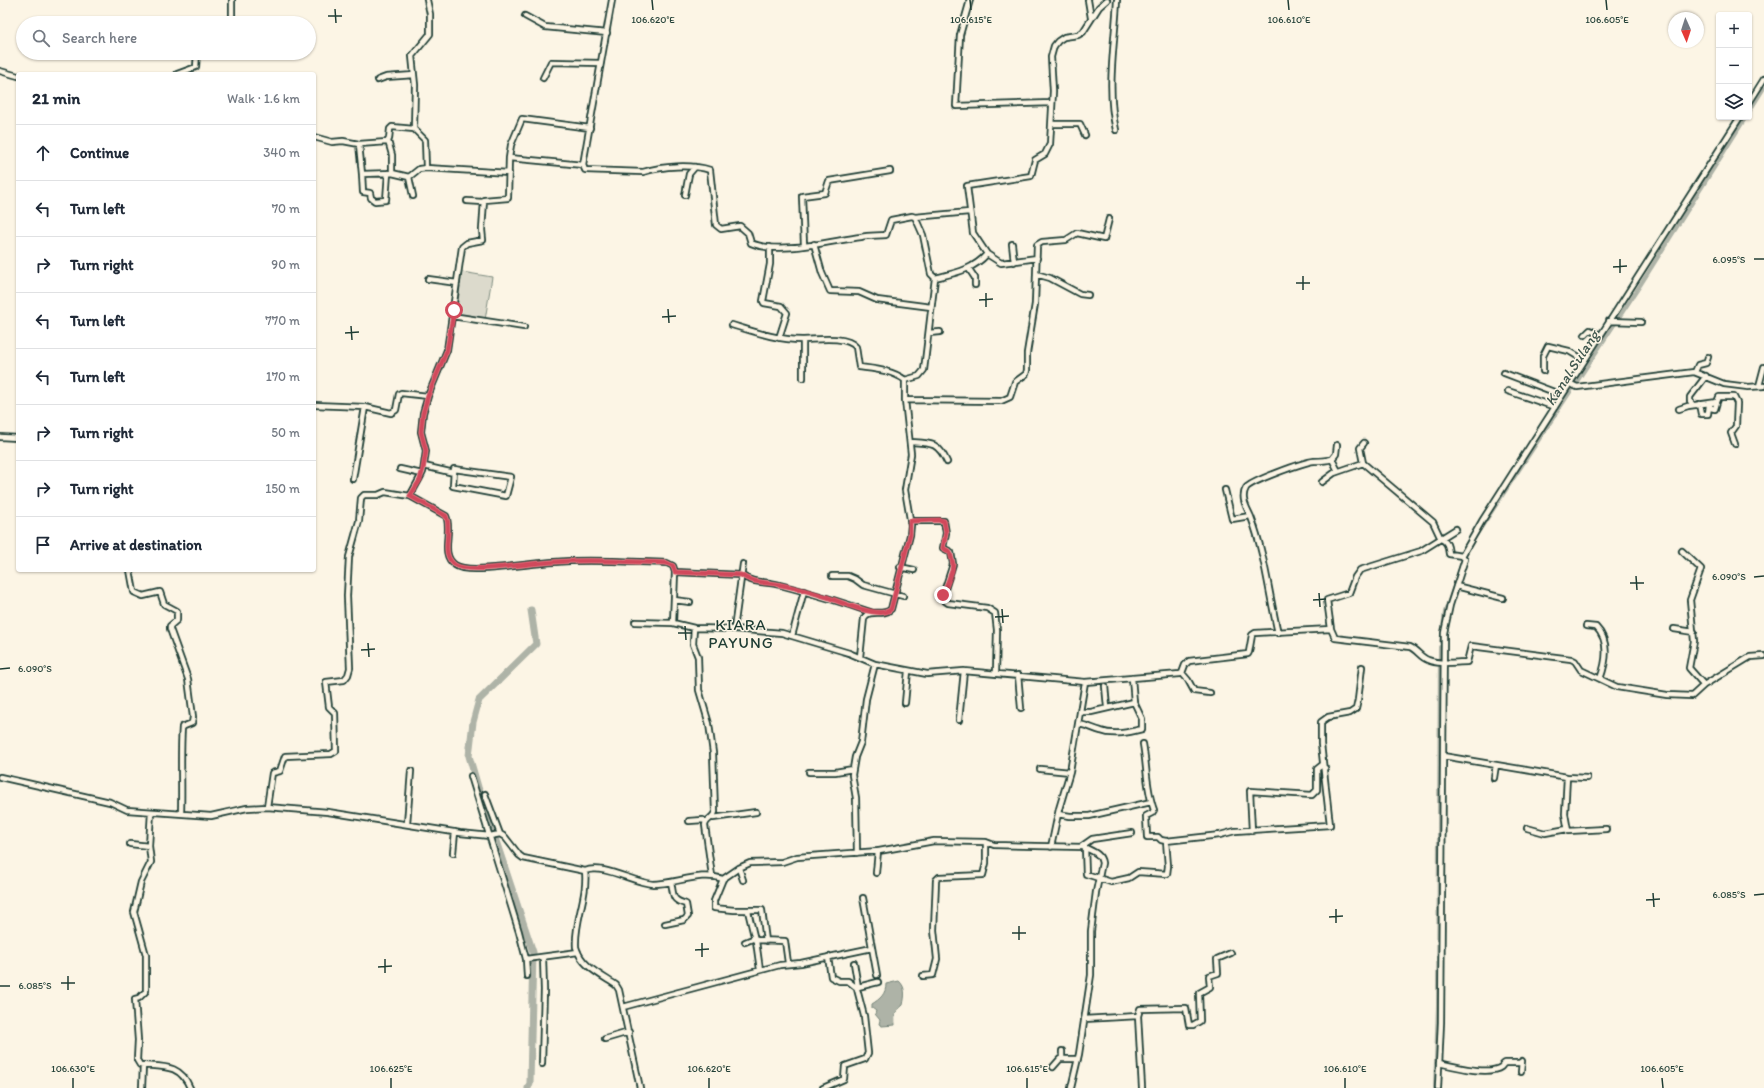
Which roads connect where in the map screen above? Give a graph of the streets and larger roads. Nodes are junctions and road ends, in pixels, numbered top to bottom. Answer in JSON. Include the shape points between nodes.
{"nodes":[{"id":1,"x":232,"y":0,"type":"edge"},
{"id":2,"x":427,"y":0,"type":"edge"},
{"id":3,"x":612,"y":0,"type":"edge"},
{"id":4,"x":970,"y":0,"type":"edge"},
{"id":5,"x":1088,"y":0,"type":"edge"},
{"id":6,"x":1107,"y":0,"type":"edge"},
{"id":7,"x":1117,"y":0,"type":"edge"},
{"id":8,"x":232,"y":16,"type":"edge"},
{"id":9,"x":525,"y":16,"type":"dead end"},
{"id":10,"x":1091,"y":18,"type":"junction"},
{"id":11,"x":607,"y":33,"type":"junction"},
{"id":12,"x":196,"y":60,"type":"edge"},
{"id":13,"x":602,"y":63,"type":"junction"},
{"id":14,"x":0,"y":71,"type":"edge"},
{"id":15,"x":182,"y":72,"type":"edge"},
{"id":16,"x":16,"y":75,"type":"edge"},
{"id":17,"x":414,"y":75,"type":"junction"},
{"id":18,"x":543,"y":78,"type":"dead end"},
{"id":19,"x":1764,"y":79,"type":"edge"},
{"id":20,"x":378,"y":80,"type":"dead end"},
{"id":21,"x":1752,"y":98,"type":"edge"},
{"id":22,"x":1052,"y":103,"type":"junction"},
{"id":23,"x":525,"y":113,"type":"dead end"},
{"id":24,"x":522,"y":119,"type":"junction"},
{"id":25,"x":1738,"y":120,"type":"edge"},
{"id":26,"x":1052,"y":124,"type":"junction"},
{"id":27,"x":590,"y":128,"type":"junction"},
{"id":28,"x":414,"y":129,"type":"junction"},
{"id":29,"x":1116,"y":130,"type":"dead end"},
{"id":30,"x":1085,"y":135,"type":"dead end"},
{"id":31,"x":316,"y":138,"type":"edge"},
{"id":32,"x":388,"y":141,"type":"junction"},
{"id":33,"x":359,"y":144,"type":"junction"},
{"id":34,"x":509,"y":158,"type":"junction"},
{"id":35,"x":583,"y":165,"type":"junction"},
{"id":36,"x":696,"y":167,"type":"junction"},
{"id":37,"x":426,"y":168,"type":"junction"},
{"id":38,"x":890,"y":171,"type":"dead end"},
{"id":39,"x":390,"y":173,"type":"junction"},
{"id":40,"x":509,"y":173,"type":"junction"},
{"id":41,"x":362,"y":174,"type":"junction"},
{"id":42,"x":409,"y":177,"type":"junction"},
{"id":43,"x":413,"y":196,"type":"dead end"},
{"id":44,"x":685,"y":196,"type":"dead end"},
{"id":45,"x":468,"y":201,"type":"dead end"},
{"id":46,"x":483,"y":202,"type":"junction"},
{"id":47,"x":969,"y":212,"type":"junction"},
{"id":48,"x":915,"y":218,"type":"junction"},
{"id":49,"x":1109,"y":219,"type":"dead end"},
{"id":50,"x":814,"y":244,"type":"junction"},
{"id":51,"x":1012,"y":244,"type":"dead end"},
{"id":52,"x":804,"y":245,"type":"junction"},
{"id":53,"x":770,"y":247,"type":"junction"},
{"id":54,"x":987,"y":254,"type":"junction"},
{"id":55,"x":1037,"y":258,"type":"junction"},
{"id":56,"x":1014,"y":262,"type":"junction"},
{"id":57,"x":969,"y":269,"type":"junction"},
{"id":58,"x":1036,"y":274,"type":"junction"},
{"id":59,"x":935,"y":278,"type":"junction"},
{"id":60,"x":428,"y":279,"type":"dead end"},
{"id":61,"x":457,"y":283,"type":"junction"},
{"id":62,"x":975,"y":285,"type":"dead end"},
{"id":63,"x":1088,"y":295,"type":"dead end"},
{"id":64,"x":931,"y":307,"type":"junction"},
{"id":65,"x":452,"y":316,"type":"junction"},
{"id":66,"x":1611,"y":321,"type":"junction"},
{"id":67,"x":1641,"y":322,"type":"dead end"},
{"id":68,"x":732,"y":325,"type":"dead end"},
{"id":69,"x":524,"y":327,"type":"dead end"},
{"id":70,"x":940,"y":332,"type":"dead end"},
{"id":71,"x":929,"y":333,"type":"junction"},
{"id":72,"x":1585,"y":335,"type":"dead end"},
{"id":73,"x":1600,"y":335,"type":"junction"},
{"id":74,"x":778,"y":338,"type":"junction"},
{"id":75,"x":803,"y":340,"type":"junction"},
{"id":76,"x":1708,"y":356,"type":"dead end"},
{"id":77,"x":1584,"y":360,"type":"junction"},
{"id":78,"x":1764,"y":367,"type":"edge"},
{"id":79,"x":1542,"y":371,"type":"dead end"},
{"id":80,"x":1695,"y":372,"type":"junction"},
{"id":81,"x":1504,"y":373,"type":"dead end"},
{"id":82,"x":1706,"y":376,"type":"junction"},
{"id":83,"x":803,"y":378,"type":"dead end"},
{"id":84,"x":905,"y":380,"type":"junction"},
{"id":85,"x":1570,"y":383,"type":"junction"},
{"id":86,"x":1736,"y":386,"type":"junction"},
{"id":87,"x":1762,"y":386,"type":"edge"},
{"id":88,"x":1508,"y":391,"type":"dead end"},
{"id":89,"x":1562,"y":395,"type":"junction"},
{"id":90,"x":428,"y":396,"type":"junction"},
{"id":91,"x":1734,"y":397,"type":"junction"},
{"id":92,"x":905,"y":399,"type":"junction"},
{"id":93,"x":1699,"y":404,"type":"junction"},
{"id":94,"x":1709,"y":404,"type":"junction"},
{"id":95,"x":316,"y":405,"type":"edge"},
{"id":96,"x":1693,"y":405,"type":"junction"},
{"id":97,"x":365,"y":407,"type":"junction"},
{"id":98,"x":1555,"y":407,"type":"junction"},
{"id":99,"x":1679,"y":409,"type":"dead end"},
{"id":100,"x":0,"y":437,"type":"edge"},
{"id":101,"x":16,"y":438,"type":"edge"},
{"id":102,"x":911,"y":442,"type":"junction"},
{"id":103,"x":1364,"y":443,"type":"dead end"},
{"id":104,"x":1735,"y":444,"type":"dead end"},
{"id":105,"x":1337,"y":445,"type":"dead end"},
{"id":106,"x":1332,"y":459,"type":"junction"},
{"id":107,"x":947,"y":462,"type":"dead end"},
{"id":108,"x":1363,"y":463,"type":"junction"},
{"id":109,"x":424,"y":466,"type":"junction"},
{"id":110,"x":400,"y":469,"type":"dead end"},
{"id":111,"x":1338,"y":472,"type":"junction"},
{"id":112,"x":454,"y":473,"type":"junction"},
{"id":113,"x":422,"y":474,"type":"junction"},
{"id":114,"x":353,"y":479,"type":"dead end"},
{"id":115,"x":1322,"y":482,"type":"dead end"},
{"id":116,"x":1225,"y":490,"type":"dead end"},
{"id":117,"x":410,"y":496,"type":"junction"},
{"id":118,"x":1250,"y":516,"type":"junction"},
{"id":119,"x":910,"y":521,"type":"junction"},
{"id":120,"x":1456,"y":529,"type":"dead end"},
{"id":121,"x":1441,"y":539,"type":"junction"},
{"id":122,"x":1682,"y":551,"type":"dead end"},
{"id":123,"x":1463,"y":557,"type":"junction"},
{"id":124,"x":743,"y":564,"type":"dead end"},
{"id":125,"x":900,"y":568,"type":"junction"},
{"id":126,"x":914,"y":570,"type":"dead end"},
{"id":127,"x":130,"y":572,"type":"edge"},
{"id":128,"x":675,"y":572,"type":"junction"},
{"id":129,"x":741,"y":575,"type":"junction"},
{"id":130,"x":832,"y":576,"type":"dead end"},
{"id":131,"x":1456,"y":586,"type":"junction"},
{"id":132,"x":804,"y":591,"type":"junction"},
{"id":133,"x":894,"y":593,"type":"junction"},
{"id":134,"x":903,"y":596,"type":"dead end"},
{"id":135,"x":1503,"y":598,"type":"dead end"},
{"id":136,"x":674,"y":600,"type":"junction"},
{"id":137,"x":690,"y":602,"type":"dead end"},
{"id":138,"x":873,"y":613,"type":"junction"},
{"id":139,"x":635,"y":622,"type":"dead end"},
{"id":140,"x":673,"y":623,"type":"junction"},
{"id":141,"x":1586,"y":626,"type":"dead end"},
{"id":142,"x":694,"y":628,"type":"junction"},
{"id":143,"x":734,"y":629,"type":"junction"},
{"id":144,"x":1331,"y":629,"type":"junction"},
{"id":145,"x":1674,"y":629,"type":"dead end"},
{"id":146,"x":1694,"y":632,"type":"junction"},
{"id":147,"x":1278,"y":633,"type":"junction"},
{"id":148,"x":792,"y":636,"type":"junction"},
{"id":149,"x":1764,"y":656,"type":"edge"},
{"id":150,"x":860,"y":657,"type":"junction"},
{"id":151,"x":1441,"y":662,"type":"junction"},
{"id":152,"x":875,"y":664,"type":"junction"},
{"id":153,"x":1362,"y":667,"type":"dead end"},
{"id":154,"x":908,"y":671,"type":"junction"},
{"id":155,"x":964,"y":671,"type":"junction"},
{"id":156,"x":996,"y":673,"type":"junction"},
{"id":157,"x":1182,"y":673,"type":"junction"},
{"id":158,"x":1018,"y":675,"type":"junction"},
{"id":159,"x":1132,"y":678,"type":"junction"},
{"id":160,"x":1600,"y":679,"type":"junction"},
{"id":161,"x":1085,"y":682,"type":"junction"},
{"id":162,"x":1105,"y":683,"type":"junction"},
{"id":163,"x":1704,"y":685,"type":"junction"},
{"id":164,"x":1210,"y":693,"type":"dead end"},
{"id":165,"x":905,"y":702,"type":"dead end"},
{"id":166,"x":1134,"y":702,"type":"junction"},
{"id":167,"x":1107,"y":707,"type":"junction"},
{"id":168,"x":1021,"y":708,"type":"dead end"},
{"id":169,"x":1080,"y":712,"type":"junction"},
{"id":170,"x":960,"y":720,"type":"dead end"},
{"id":171,"x":1078,"y":724,"type":"junction"},
{"id":172,"x":1143,"y":744,"type":"dead end"},
{"id":173,"x":1443,"y":756,"type":"junction"},
{"id":174,"x":1496,"y":765,"type":"junction"},
{"id":175,"x":1325,"y":768,"type":"junction"},
{"id":176,"x":853,"y":769,"type":"junction"},
{"id":177,"x":1040,"y":769,"type":"dead end"},
{"id":178,"x":411,"y":771,"type":"dead end"},
{"id":179,"x":809,"y":772,"type":"dead end"},
{"id":180,"x":1070,"y":772,"type":"junction"},
{"id":181,"x":471,"y":776,"type":"dead end"},
{"id":182,"x":0,"y":777,"type":"edge"},
{"id":183,"x":1567,"y":777,"type":"junction"},
{"id":184,"x":1494,"y":778,"type":"dead end"},
{"id":185,"x":1587,"y":778,"type":"dead end"},
{"id":186,"x":484,"y":794,"type":"dead end"},
{"id":187,"x":1151,"y":802,"type":"junction"},
{"id":188,"x":267,"y":807,"type":"junction"},
{"id":189,"x":151,"y":812,"type":"junction"},
{"id":190,"x":756,"y":812,"type":"dead end"},
{"id":191,"x":181,"y":813,"type":"junction"},
{"id":192,"x":1058,"y":814,"type":"junction"},
{"id":193,"x":713,"y":818,"type":"junction"},
{"id":194,"x":689,"y":821,"type":"dead end"},
{"id":195,"x":706,"y":822,"type":"junction"},
{"id":196,"x":407,"y":824,"type":"junction"},
{"id":197,"x":1527,"y":828,"type":"dead end"},
{"id":198,"x":1567,"y":829,"type":"junction"},
{"id":199,"x":1606,"y":829,"type":"dead end"},
{"id":200,"x":1252,"y":831,"type":"junction"},
{"id":201,"x":455,"y":832,"type":"junction"},
{"id":202,"x":1132,"y":833,"type":"dead end"},
{"id":203,"x":499,"y":834,"type":"junction"},
{"id":204,"x":491,"y":836,"type":"junction"},
{"id":205,"x":1166,"y":841,"type":"junction"},
{"id":206,"x":986,"y":842,"type":"junction"},
{"id":207,"x":130,"y":844,"type":"dead end"},
{"id":208,"x":149,"y":846,"type":"junction"},
{"id":209,"x":1051,"y":847,"type":"junction"},
{"id":210,"x":1084,"y":847,"type":"junction"},
{"id":211,"x":878,"y":851,"type":"junction"},
{"id":212,"x":453,"y":853,"type":"dead end"},
{"id":213,"x":857,"y":853,"type":"junction"},
{"id":214,"x":738,"y":868,"type":"junction"},
{"id":215,"x":585,"y":872,"type":"junction"},
{"id":216,"x":876,"y":873,"type":"dead end"},
{"id":217,"x":712,"y":876,"type":"junction"},
{"id":218,"x":1099,"y":878,"type":"junction"},
{"id":219,"x":723,"y":879,"type":"junction"},
{"id":220,"x":743,"y":880,"type":"dead end"},
{"id":221,"x":671,"y":882,"type":"junction"},
{"id":222,"x":863,"y":898,"type":"dead end"},
{"id":223,"x":748,"y":911,"type":"junction"},
{"id":224,"x":665,"y":924,"type":"dead end"},
{"id":225,"x":756,"y":939,"type":"junction"},
{"id":226,"x":766,"y":941,"type":"junction"},
{"id":227,"x":745,"y":942,"type":"dead end"},
{"id":228,"x":872,"y":948,"type":"junction"},
{"id":229,"x":578,"y":952,"type":"junction"},
{"id":230,"x":1231,"y":954,"type":"dead end"},
{"id":231,"x":828,"y":957,"type":"junction"},
{"id":232,"x":527,"y":958,"type":"junction"},
{"id":233,"x":543,"y":958,"type":"junction"},
{"id":234,"x":788,"y":963,"type":"junction"},
{"id":235,"x":854,"y":963,"type":"dead end"},
{"id":236,"x":760,"y":970,"type":"junction"},
{"id":237,"x":877,"y":975,"type":"dead end"},
{"id":238,"x":527,"y":976,"type":"dead end"},
{"id":239,"x":923,"y":976,"type":"dead end"},
{"id":240,"x":878,"y":982,"type":"dead end"},
{"id":241,"x":858,"y":987,"type":"junction"},
{"id":242,"x":623,"y":1007,"type":"junction"},
{"id":243,"x":1138,"y":1016,"type":"junction"},
{"id":244,"x":1084,"y":1019,"type":"junction"},
{"id":245,"x":629,"y":1032,"type":"junction"},
{"id":246,"x":604,"y":1039,"type":"dead end"},
{"id":247,"x":1062,"y":1051,"type":"dead end"},
{"id":248,"x":1062,"y":1059,"type":"junction"},
{"id":249,"x":1078,"y":1059,"type":"junction"},
{"id":250,"x":1439,"y":1063,"type":"junction"},
{"id":251,"x":542,"y":1064,"type":"dead end"},
{"id":252,"x":143,"y":1065,"type":"junction"},
{"id":253,"x":1053,"y":1067,"type":"dead end"},
{"id":254,"x":1521,"y":1072,"type":"dead end"},
{"id":255,"x":142,"y":1088,"type":"edge"},
{"id":256,"x":190,"y":1088,"type":"edge"},
{"id":257,"x":640,"y":1088,"type":"edge"},
{"id":258,"x":823,"y":1088,"type":"edge"},
{"id":259,"x":1071,"y":1088,"type":"edge"},
{"id":260,"x":1142,"y":1088,"type":"edge"},
{"id":261,"x":1438,"y":1088,"type":"edge"}],
"edges":[{"from":1,"to":8,"type":"street"},
{"from":2,"to":17,"type":"street","via":[[430,34],[412,56]]},
{"from":3,"to":11,"type":"street"},
{"from":4,"to":22,"type":"street","via":[[960,35],[956,106]]},
{"from":5,"to":10,"type":"street"},
{"from":6,"to":10,"type":"street"},
{"from":7,"to":29,"type":"street","via":[[1112,75],[1112,111]]},
{"from":9,"to":11,"type":"street","via":[[545,27]]},
{"from":10,"to":22,"type":"street","via":[[1083,32],[1064,37],[1054,46],[1051,57]]},
{"from":11,"to":13,"type":"street"},
{"from":12,"to":15,"type":"street","via":[[196,67]]},
{"from":13,"to":18,"type":"street","via":[[551,62]]},
{"from":13,"to":27,"type":"street"},
{"from":14,"to":16,"type":"street"},
{"from":17,"to":20,"type":"street","via":[[391,76]]},
{"from":17,"to":28,"type":"street"},
{"from":19,"to":21,"type":"street"},
{"from":22,"to":26,"type":"street"},
{"from":23,"to":24,"type":"street"},
{"from":24,"to":27,"type":"street"},
{"from":24,"to":34,"type":"street","via":[[511,145]]},
{"from":25,"to":66,"type":"street"},
{"from":26,"to":30,"type":"street","via":[[1080,124]]},
{"from":26,"to":47,"type":"street","via":[[1049,149],[1041,158],[1035,160],[1031,176],[968,185]]},
{"from":27,"to":35,"type":"street"},
{"from":28,"to":32,"type":"street","via":[[390,128]]},
{"from":28,"to":37,"type":"street","via":[[425,140]]},
{"from":31,"to":33,"type":"street","via":[[332,142]]},
{"from":32,"to":33,"type":"street"},
{"from":32,"to":39,"type":"street","via":[[392,155]]},
{"from":33,"to":41,"type":"street"},
{"from":34,"to":35,"type":"street"},
{"from":34,"to":40,"type":"street"},
{"from":35,"to":36,"type":"street","via":[[586,170],[643,172]]},
{"from":36,"to":44,"type":"street","via":[[689,174]]},
{"from":36,"to":53,"type":"street","via":[[711,171],[716,226],[740,226],[748,233],[751,242],[760,247]]},
{"from":37,"to":40,"type":"street"},
{"from":37,"to":42,"type":"street","via":[[419,169]]},
{"from":38,"to":52,"type":"street","via":[[829,181],[825,193],[802,196]]},
{"from":39,"to":41,"type":"street"},
{"from":39,"to":41,"type":"street","via":[[386,200],[375,201],[370,193],[363,192]]},
{"from":39,"to":42,"type":"street"},
{"from":40,"to":46,"type":"street","via":[[508,198],[485,198]]},
{"from":42,"to":43,"type":"street"},
{"from":45,"to":46,"type":"street"},
{"from":46,"to":61,"type":"street","via":[[483,240],[467,243],[462,247]]},
{"from":47,"to":48,"type":"street"},
{"from":47,"to":54,"type":"street","via":[[973,233]]},
{"from":48,"to":50,"type":"street","via":[[912,216],[891,220],[886,235]]},
{"from":48,"to":59,"type":"street","via":[[923,235],[931,274]]},
{"from":49,"to":55,"type":"street","via":[[1104,239],[1077,233],[1066,240],[1039,243]]},
{"from":50,"to":52,"type":"street"},
{"from":50,"to":64,"type":"street","via":[[830,291],[859,292],[877,300]]},
{"from":51,"to":56,"type":"street"},
{"from":52,"to":53,"type":"street"},
{"from":53,"to":74,"type":"street","via":[[770,264],[763,301],[781,306],[787,313]]},
{"from":54,"to":56,"type":"street","via":[[1001,263]]},
{"from":54,"to":57,"type":"street"},
{"from":55,"to":56,"type":"street"},
{"from":55,"to":58,"type":"street"},
{"from":57,"to":59,"type":"street"},
{"from":57,"to":62,"type":"street","via":[[975,278]]},
{"from":58,"to":63,"type":"street","via":[[1050,278],[1080,294]]},
{"from":58,"to":92,"type":"street","via":[[1027,370],[1026,374],[1014,382],[1010,397],[1001,401]]},
{"from":59,"to":64,"type":"street"},
{"from":60,"to":61,"type":"street"},
{"from":61,"to":65,"type":"street"},
{"from":64,"to":71,"type":"street"},
{"from":65,"to":69,"type":"street"},
{"from":65,"to":90,"type":"street","via":[[447,350]]},
{"from":66,"to":67,"type":"street"},
{"from":66,"to":73,"type":"street"},
{"from":68,"to":74,"type":"street"},
{"from":70,"to":71,"type":"street"},
{"from":71,"to":84,"type":"street","via":[[924,370],[919,376]]},
{"from":72,"to":73,"type":"street","via":[[1590,330]]},
{"from":73,"to":77,"type":"street"},
{"from":74,"to":75,"type":"street"},
{"from":75,"to":83,"type":"street"},
{"from":75,"to":84,"type":"street","via":[[826,338],[852,343],[856,347],[859,367],[896,375]]},
{"from":76,"to":80,"type":"street","via":[[1706,362],[1698,365]]},
{"from":77,"to":79,"type":"street","via":[[1569,351],[1548,346],[1543,356]]},
{"from":77,"to":85,"type":"street"},
{"from":78,"to":87,"type":"street"},
{"from":80,"to":82,"type":"street"},
{"from":80,"to":85,"type":"street","via":[[1577,386]]},
{"from":81,"to":89,"type":"street"},
{"from":82,"to":86,"type":"street","via":[[1710,380]]},
{"from":82,"to":96,"type":"street","via":[[1690,397]]},
{"from":84,"to":92,"type":"street"},
{"from":85,"to":89,"type":"street"},
{"from":86,"to":87,"type":"street"},
{"from":86,"to":91,"type":"street"},
{"from":88,"to":98,"type":"street"},
{"from":89,"to":98,"type":"street"},
{"from":90,"to":97,"type":"street","via":[[401,392],[394,413]]},
{"from":90,"to":109,"type":"street","via":[[421,432],[426,451]]},
{"from":91,"to":94,"type":"street","via":[[1719,397],[1717,402]]},
{"from":91,"to":104,"type":"street","via":[[1737,402],[1736,426],[1731,433]]},
{"from":92,"to":102,"type":"street"},
{"from":93,"to":94,"type":"street"},
{"from":93,"to":94,"type":"street","via":[[1701,414],[1709,413]]},
{"from":93,"to":96,"type":"street"},
{"from":95,"to":97,"type":"street"},
{"from":96,"to":99,"type":"street"},
{"from":97,"to":114,"type":"street"},
{"from":98,"to":123,"type":"street","via":[[1482,521]]},
{"from":100,"to":101,"type":"street"},
{"from":102,"to":107,"type":"street","via":[[929,443],[938,447]]},
{"from":102,"to":119,"type":"street","via":[[905,490]]},
{"from":103,"to":108,"type":"street","via":[[1360,448]]},
{"from":105,"to":106,"type":"street","via":[[1336,454]]},
{"from":106,"to":111,"type":"street"},
{"from":106,"to":118,"type":"street","via":[[1302,464],[1249,485],[1244,497]]},
{"from":108,"to":111,"type":"street"},
{"from":108,"to":121,"type":"street","via":[[1433,522]]},
{"from":109,"to":112,"type":"street"},
{"from":109,"to":113,"type":"street"},
{"from":110,"to":113,"type":"street"},
{"from":111,"to":115,"type":"street"},
{"from":112,"to":112,"type":"street","via":[[454,469],[511,477],[506,496],[453,486]]},
{"from":113,"to":117,"type":"street"},
{"from":116,"to":118,"type":"street","via":[[1232,519]]},
{"from":117,"to":128,"type":"street","via":[[446,516],[447,552],[449,560],[455,566],[493,568],[555,562],[638,562],[667,563],[673,566]]},
{"from":117,"to":188,"type":"street","via":[[385,492],[362,496],[359,521],[349,557],[349,674],[344,680],[326,682],[329,707],[335,713],[336,751],[332,754],[285,756],[280,771],[272,773]]},
{"from":118,"to":147,"type":"street","via":[[1262,555]]},
{"from":119,"to":125,"type":"street","via":[[910,535]]},
{"from":119,"to":156,"type":"street","via":[[944,521],[946,532],[943,548],[950,552],[953,564],[943,595],[944,600],[948,603],[986,608],[995,614]]},
{"from":120,"to":121,"type":"street"},
{"from":121,"to":123,"type":"street","via":[[1449,548],[1449,554]]},
{"from":121,"to":144,"type":"street","via":[[1421,551],[1360,570],[1349,594],[1327,600]]},
{"from":122,"to":146,"type":"street","via":[[1701,570],[1690,600]]},
{"from":123,"to":131,"type":"street","via":[[1465,562]]},
{"from":124,"to":129,"type":"street"},
{"from":125,"to":126,"type":"street"},
{"from":125,"to":133,"type":"street"},
{"from":127,"to":191,"type":"street","via":[[134,592],[143,596],[160,592],[164,604],[177,611],[177,620],[170,629],[188,679],[194,717],[192,723],[182,727],[180,741]]},
{"from":128,"to":129,"type":"street"},
{"from":128,"to":136,"type":"street"},
{"from":129,"to":132,"type":"street","via":[[748,580]]},
{"from":129,"to":143,"type":"street"},
{"from":130,"to":133,"type":"street","via":[[848,576],[863,585]]},
{"from":131,"to":135,"type":"street"},
{"from":131,"to":151,"type":"street","via":[[1445,624]]},
{"from":132,"to":138,"type":"street"},
{"from":132,"to":148,"type":"street"},
{"from":133,"to":134,"type":"street"},
{"from":133,"to":138,"type":"street","via":[[889,611]]},
{"from":136,"to":137,"type":"street"},
{"from":136,"to":140,"type":"street"},
{"from":138,"to":150,"type":"street","via":[[864,618]]},
{"from":139,"to":140,"type":"street"},
{"from":140,"to":142,"type":"street"},
{"from":141,"to":160,"type":"street","via":[[1596,627],[1602,634],[1606,656]]},
{"from":142,"to":143,"type":"street"},
{"from":142,"to":193,"type":"street","via":[[693,644],[698,657],[699,690],[709,724],[713,754]]},
{"from":143,"to":148,"type":"street"},
{"from":144,"to":147,"type":"street"},
{"from":144,"to":151,"type":"street","via":[[1335,639],[1410,647],[1427,660]]},
{"from":145,"to":146,"type":"street"},
{"from":146,"to":163,"type":"street","via":[[1689,668]]},
{"from":147,"to":157,"type":"street","via":[[1253,633],[1246,655],[1189,661]]},
{"from":148,"to":150,"type":"street"},
{"from":149,"to":163,"type":"street","via":[[1750,657]]},
{"from":150,"to":152,"type":"street"},
{"from":151,"to":160,"type":"street","via":[[1467,662],[1471,646],[1487,647],[1571,659],[1581,670]]},
{"from":151,"to":173,"type":"street"},
{"from":152,"to":154,"type":"street"},
{"from":152,"to":176,"type":"street"},
{"from":153,"to":175,"type":"street","via":[[1356,709],[1350,713],[1328,717],[1321,722]]},
{"from":154,"to":155,"type":"street","via":[[927,674]]},
{"from":154,"to":165,"type":"street"},
{"from":155,"to":156,"type":"street"},
{"from":155,"to":170,"type":"street"},
{"from":156,"to":158,"type":"street"},
{"from":157,"to":159,"type":"street"},
{"from":157,"to":164,"type":"street","via":[[1194,691]]},
{"from":158,"to":161,"type":"street"},
{"from":158,"to":168,"type":"street"},
{"from":159,"to":162,"type":"street"},
{"from":159,"to":166,"type":"street"},
{"from":160,"to":163,"type":"street","via":[[1610,685],[1626,689],[1681,697],[1692,696]]},
{"from":161,"to":162,"type":"street"},
{"from":161,"to":169,"type":"street"},
{"from":162,"to":167,"type":"street"},
{"from":166,"to":167,"type":"street"},
{"from":166,"to":171,"type":"street","via":[[1142,719],[1142,729],[1114,733]]},
{"from":167,"to":169,"type":"street","via":[[1091,712]]},
{"from":169,"to":171,"type":"street"},
{"from":171,"to":180,"type":"street"},
{"from":172,"to":187,"type":"street"},
{"from":173,"to":174,"type":"street"},
{"from":173,"to":250,"type":"street"},
{"from":174,"to":183,"type":"street"},
{"from":174,"to":184,"type":"street"},
{"from":175,"to":200,"type":"street","via":[[1330,825]]},
{"from":175,"to":200,"type":"street","via":[[1322,765],[1317,769],[1317,790],[1312,795],[1250,791]]},
{"from":176,"to":179,"type":"street"},
{"from":176,"to":213,"type":"street"},
{"from":177,"to":180,"type":"street"},
{"from":178,"to":196,"type":"street"},
{"from":180,"to":192,"type":"street"},
{"from":181,"to":204,"type":"street"},
{"from":182,"to":189,"type":"street","via":[[110,802],[127,810]]},
{"from":183,"to":185,"type":"street"},
{"from":183,"to":198,"type":"street"},
{"from":186,"to":203,"type":"street"},
{"from":187,"to":192,"type":"street","via":[[1089,816]]},
{"from":187,"to":205,"type":"street","via":[[1154,812],[1146,816],[1146,836]]},
{"from":188,"to":191,"type":"street","via":[[247,808],[211,816]]},
{"from":188,"to":196,"type":"street","via":[[328,812]]},
{"from":189,"to":191,"type":"street"},
{"from":189,"to":208,"type":"street"},
{"from":190,"to":193,"type":"street"},
{"from":192,"to":209,"type":"street"},
{"from":193,"to":195,"type":"street"},
{"from":194,"to":195,"type":"street"},
{"from":195,"to":217,"type":"street"},
{"from":196,"to":201,"type":"street"},
{"from":197,"to":198,"type":"street","via":[[1545,833]]},
{"from":198,"to":199,"type":"street"},
{"from":200,"to":205,"type":"street"},
{"from":201,"to":204,"type":"street"},
{"from":201,"to":212,"type":"street"},
{"from":202,"to":210,"type":"street","via":[[1092,839]]},
{"from":203,"to":204,"type":"street"},
{"from":203,"to":215,"type":"street","via":[[505,837],[523,858]]},
{"from":204,"to":232,"type":"street"},
{"from":205,"to":218,"type":"street","via":[[1167,874],[1138,872],[1129,878],[1111,882]]},
{"from":206,"to":209,"type":"street","via":[[994,845]]},
{"from":206,"to":211,"type":"street","via":[[934,841]]},
{"from":206,"to":239,"type":"street","via":[[983,875],[939,877],[936,880],[934,930],[938,959],[933,975]]},
{"from":207,"to":208,"type":"street"},
{"from":208,"to":252,"type":"street","via":[[151,862],[141,882],[134,912],[146,960],[146,991],[135,999],[137,1060]]},
{"from":209,"to":210,"type":"street"},
{"from":210,"to":218,"type":"street","via":[[1086,874]]},
{"from":210,"to":218,"type":"street","via":[[1097,853],[1102,859]]},
{"from":211,"to":213,"type":"street"},
{"from":211,"to":216,"type":"street"},
{"from":213,"to":214,"type":"street","via":[[797,857],[782,862],[750,863]]},
{"from":214,"to":219,"type":"street"},
{"from":214,"to":220,"type":"street"},
{"from":215,"to":221,"type":"street","via":[[597,870],[652,884]]},
{"from":215,"to":229,"type":"street","via":[[586,882],[576,936]]},
{"from":217,"to":219,"type":"street"},
{"from":217,"to":221,"type":"street"},
{"from":218,"to":244,"type":"street","via":[[1091,931],[1091,975]]},
{"from":219,"to":223,"type":"street","via":[[714,901],[714,908]]},
{"from":221,"to":224,"type":"street","via":[[674,898],[686,904],[688,916],[684,920]]},
{"from":222,"to":228,"type":"street"},
{"from":223,"to":225,"type":"street"},
{"from":223,"to":226,"type":"street","via":[[762,910]]},
{"from":225,"to":226,"type":"street"},
{"from":225,"to":227,"type":"street"},
{"from":225,"to":236,"type":"street"},
{"from":226,"to":234,"type":"street","via":[[785,941]]},
{"from":228,"to":231,"type":"street"},
{"from":228,"to":237,"type":"street"},
{"from":229,"to":233,"type":"street"},
{"from":229,"to":242,"type":"street","via":[[594,971],[618,987]]},
{"from":230,"to":243,"type":"street","via":[[1217,959],[1218,973],[1209,976],[1210,987],[1199,993],[1200,1022],[1189,1025],[1186,1008],[1140,1009]]},
{"from":231,"to":234,"type":"street"},
{"from":231,"to":241,"type":"street","via":[[831,978],[848,981]]},
{"from":232,"to":233,"type":"street"},
{"from":232,"to":238,"type":"street"},
{"from":233,"to":251,"type":"street"},
{"from":234,"to":236,"type":"street"},
{"from":235,"to":241,"type":"street"},
{"from":236,"to":242,"type":"street"},
{"from":240,"to":241,"type":"street"},
{"from":241,"to":258,"type":"street","via":[[864,1016],[867,1057],[845,1066],[844,1079]]},
{"from":242,"to":245,"type":"street"},
{"from":243,"to":244,"type":"street"},
{"from":243,"to":260,"type":"street"},
{"from":244,"to":249,"type":"street"},
{"from":245,"to":246,"type":"street"},
{"from":245,"to":257,"type":"street"},
{"from":247,"to":248,"type":"street"},
{"from":248,"to":249,"type":"street"},
{"from":248,"to":253,"type":"street"},
{"from":249,"to":259,"type":"street"},
{"from":250,"to":254,"type":"street","via":[[1462,1069],[1489,1071],[1500,1068],[1505,1063],[1522,1061]]},
{"from":250,"to":261,"type":"street"},
{"from":252,"to":255,"type":"street"},
{"from":252,"to":256,"type":"street","via":[[173,1068]]}]}
